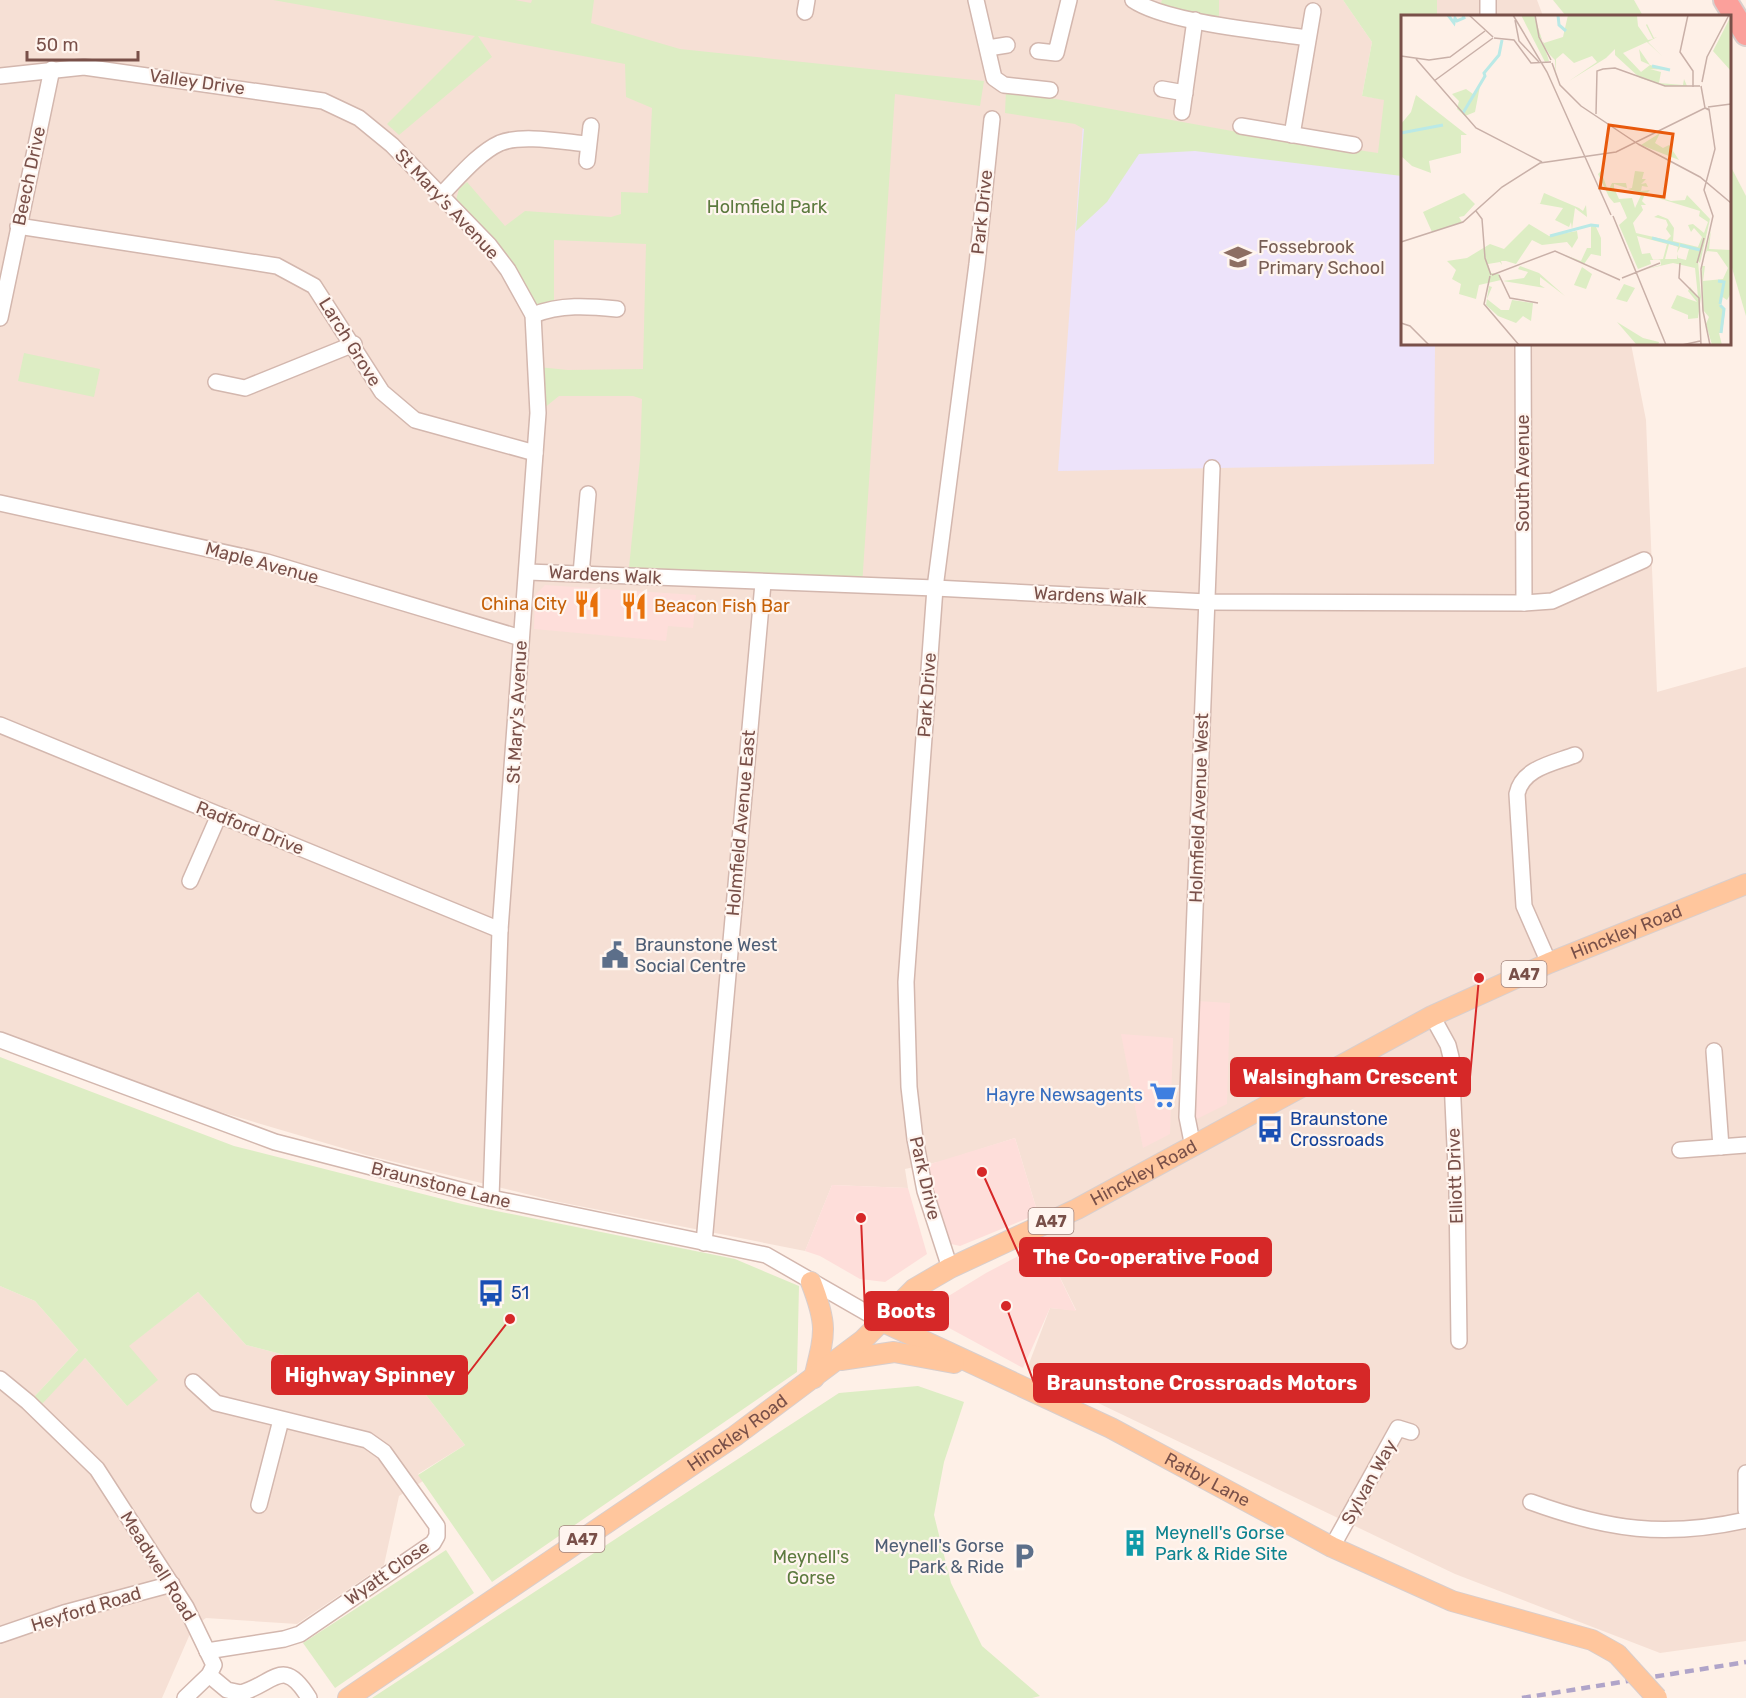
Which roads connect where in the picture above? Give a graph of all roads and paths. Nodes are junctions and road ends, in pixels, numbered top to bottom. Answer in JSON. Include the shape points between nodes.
{"nodes":[{"id":1,"x":976,"y":0,"type":"edge"},
{"id":2,"x":1069,"y":0,"type":"edge"},
{"id":3,"x":1133,"y":0,"type":"edge"},
{"id":4,"x":1725,"y":0,"type":"edge"},
{"id":5,"x":1313,"y":11,"type":"dead end"},
{"id":6,"x":1194,"y":20,"type":"junction"},
{"id":7,"x":1746,"y":34,"type":"edge"},
{"id":8,"x":1307,"y":38,"type":"junction"},
{"id":9,"x":1007,"y":45,"type":"dead end"},
{"id":10,"x":988,"y":48,"type":"junction"},
{"id":11,"x":1038,"y":51,"type":"dead end"},
{"id":12,"x":52,"y":69,"type":"junction"},
{"id":13,"x":0,"y":76,"type":"edge"},
{"id":14,"x":1162,"y":89,"type":"dead end"},
{"id":15,"x":1050,"y":90,"type":"dead end"},
{"id":16,"x":1185,"y":93,"type":"junction"},
{"id":17,"x":323,"y":101,"type":"joint"},
{"id":18,"x":1182,"y":112,"type":"dead end"},
{"id":19,"x":992,"y":119,"type":"dead end"},
{"id":20,"x":591,"y":126,"type":"dead end"},
{"id":21,"x":1241,"y":126,"type":"dead end"},
{"id":22,"x":1292,"y":135,"type":"junction"},
{"id":23,"x":588,"y":144,"type":"junction"},
{"id":24,"x":1354,"y":145,"type":"dead end"},
{"id":25,"x":587,"y":161,"type":"dead end"},
{"id":26,"x":441,"y":195,"type":"junction"},
{"id":27,"x":18,"y":226,"type":"junction"},
{"id":28,"x":617,"y":309,"type":"dead end"},
{"id":29,"x":533,"y":315,"type":"junction"},
{"id":30,"x":0,"y":318,"type":"edge"},
{"id":31,"x":354,"y":344,"type":"junction"},
{"id":32,"x":1524,"y":345,"type":"edge"},
{"id":33,"x":216,"y":382,"type":"dead end"},
{"id":34,"x":535,"y":453,"type":"junction"},
{"id":35,"x":1212,"y":468,"type":"dead end"},
{"id":36,"x":588,"y":494,"type":"dead end"},
{"id":37,"x":0,"y":503,"type":"edge"},
{"id":38,"x":1644,"y":560,"type":"dead end"},
{"id":39,"x":528,"y":572,"type":"junction"},
{"id":40,"x":581,"y":574,"type":"junction"},
{"id":41,"x":763,"y":583,"type":"junction"},
{"id":42,"x":935,"y":588,"type":"junction"},
{"id":43,"x":1207,"y":602,"type":"junction"},
{"id":44,"x":1524,"y":603,"type":"junction"},
{"id":45,"x":521,"y":638,"type":"junction"},
{"id":46,"x":0,"y":725,"type":"edge"},
{"id":47,"x":1575,"y":755,"type":"dead end"},
{"id":48,"x":219,"y":815,"type":"junction"},
{"id":49,"x":190,"y":881,"type":"dead end"},
{"id":50,"x":1746,"y":884,"type":"edge"},
{"id":51,"x":500,"y":930,"type":"junction"},
{"id":52,"x":1549,"y":963,"type":"junction"},
{"id":53,"x":1432,"y":1016,"type":"junction"},
{"id":54,"x":0,"y":1040,"type":"edge"},
{"id":55,"x":1714,"y":1052,"type":"dead end"},
{"id":56,"x":1746,"y":1145,"type":"edge"},
{"id":57,"x":1193,"y":1147,"type":"junction"},
{"id":58,"x":1721,"y":1147,"type":"junction"},
{"id":59,"x":1680,"y":1150,"type":"dead end"},
{"id":60,"x":491,"y":1198,"type":"junction"},
{"id":61,"x":704,"y":1243,"type":"junction"},
{"id":62,"x":951,"y":1268,"type":"junction"},
{"id":63,"x":811,"y":1282,"type":"junction"},
{"id":64,"x":880,"y":1321,"type":"junction"},
{"id":65,"x":1459,"y":1341,"type":"dead end"},
{"id":66,"x":836,"y":1361,"type":"junction"},
{"id":67,"x":991,"y":1371,"type":"junction"},
{"id":68,"x":814,"y":1378,"type":"junction"},
{"id":69,"x":0,"y":1379,"type":"edge"},
{"id":70,"x":193,"y":1382,"type":"dead end"},
{"id":71,"x":282,"y":1420,"type":"junction"},
{"id":72,"x":1412,"y":1432,"type":"dead end"},
{"id":73,"x":1746,"y":1473,"type":"edge"},
{"id":74,"x":1531,"y":1502,"type":"dead end"},
{"id":75,"x":259,"y":1505,"type":"dead end"},
{"id":76,"x":1746,"y":1510,"type":"edge"},
{"id":77,"x":1746,"y":1520,"type":"edge"},
{"id":78,"x":1332,"y":1547,"type":"junction"},
{"id":79,"x":172,"y":1584,"type":"junction"},
{"id":80,"x":0,"y":1635,"type":"edge"},
{"id":81,"x":207,"y":1651,"type":"junction"},
{"id":82,"x":209,"y":1675,"type":"junction"},
{"id":83,"x":233,"y":1695,"type":"edge"},
{"id":84,"x":185,"y":1698,"type":"edge"},
{"id":85,"x":309,"y":1698,"type":"edge"},
{"id":86,"x":348,"y":1698,"type":"edge"},
{"id":87,"x":1657,"y":1698,"type":"edge"}],
"edges":[{"from":1,"to":10,"type":"street"},
{"from":2,"to":11,"type":"street","via":[[1056,53]]},
{"from":3,"to":6,"type":"street"},
{"from":4,"to":7,"type":"highway"},
{"from":5,"to":8,"type":"street"},
{"from":6,"to":8,"type":"street"},
{"from":6,"to":16,"type":"street"},
{"from":8,"to":22,"type":"street"},
{"from":9,"to":10,"type":"street"},
{"from":10,"to":15,"type":"street","via":[[994,78],[1004,85]]},
{"from":12,"to":13,"type":"street","name":"Valley Drive"},
{"from":12,"to":17,"type":"street","name":"Valley Drive","via":[[84,67]]},
{"from":12,"to":27,"type":"street","name":"Beech Drive"},
{"from":14,"to":16,"type":"street"},
{"from":16,"to":18,"type":"street"},
{"from":17,"to":26,"type":"street","name":"St Mary's Avenue","via":[[375,129]]},
{"from":19,"to":42,"type":"street","name":"Park Drive"},
{"from":20,"to":23,"type":"street"},
{"from":21,"to":22,"type":"street"},
{"from":22,"to":24,"type":"street"},
{"from":23,"to":25,"type":"street"},
{"from":23,"to":26,"type":"street","via":[[516,140],[500,143]]},
{"from":26,"to":29,"type":"street","name":"St Mary's Avenue","via":[[489,245]]},
{"from":27,"to":30,"type":"street","name":"Beech Drive"},
{"from":27,"to":31,"type":"street","name":"Larch Grove","via":[[277,266],[314,286]]},
{"from":28,"to":29,"type":"street","via":[[570,306]]},
{"from":29,"to":34,"type":"street","name":"St Mary's Avenue","via":[[538,378]]},
{"from":31,"to":33,"type":"street","via":[[245,388]]},
{"from":31,"to":34,"type":"street","name":"Larch Grove","via":[[382,392],[415,420]]},
{"from":32,"to":44,"type":"street","name":"South Avenue"},
{"from":34,"to":39,"type":"street","name":"St Mary's Avenue"},
{"from":35,"to":43,"type":"street","name":"Holmfield Avenue West"},
{"from":36,"to":40,"type":"street"},
{"from":37,"to":45,"type":"street","name":"Maple Avenue","via":[[267,561]]},
{"from":38,"to":44,"type":"street","name":"Wardens Walk","via":[[1552,601]]},
{"from":39,"to":40,"type":"street","name":"Wardens Walk"},
{"from":39,"to":45,"type":"street","name":"St Mary's Avenue"},
{"from":40,"to":41,"type":"street","name":"Wardens Walk"},
{"from":41,"to":42,"type":"street","name":"Wardens Walk"},
{"from":41,"to":61,"type":"street","name":"Holmfield Avenue East"},
{"from":42,"to":43,"type":"street","name":"Wardens Walk"},
{"from":42,"to":62,"type":"street","name":"Park Drive","via":[[906,981],[906,1034],[920,1169]]},
{"from":43,"to":44,"type":"street","name":"Wardens Walk"},
{"from":43,"to":57,"type":"street","name":"Holmfield Avenue West","via":[[1187,1118]]},
{"from":45,"to":51,"type":"street","name":"St Mary's Avenue"},
{"from":46,"to":48,"type":"street","name":"Radford Drive"},
{"from":47,"to":52,"type":"street","via":[[1530,773],[1522,779],[1517,794],[1524,906]]},
{"from":48,"to":49,"type":"street"},
{"from":48,"to":51,"type":"street","name":"Radford Drive"},
{"from":50,"to":52,"type":"main road","name":"Hinckley Road","number":"A47"},
{"from":51,"to":60,"type":"street","name":"St Mary's Avenue"},
{"from":52,"to":53,"type":"main road","name":"Hinckley Road","number":"A47"},
{"from":53,"to":57,"type":"main road","name":"Hinckley Road","number":"A47"},
{"from":53,"to":65,"type":"street","name":"Elliott Drive","via":[[1451,1057]]},
{"from":54,"to":60,"type":"street","name":"Braunstone Lane","via":[[275,1142]]},
{"from":55,"to":58,"type":"street"},
{"from":56,"to":58,"type":"street"},
{"from":57,"to":62,"type":"main road","name":"Hinckley Road","number":"A47","via":[[1077,1209]]},
{"from":58,"to":59,"type":"street"},
{"from":60,"to":61,"type":"street","name":"Braunstone Lane"},
{"from":61,"to":63,"type":"street","name":"Braunstone Lane","via":[[766,1255]]},
{"from":62,"to":64,"type":"main road","name":"Hinckley Road","number":"A47","via":[[914,1289]]},
{"from":63,"to":64,"type":"street","name":"Braunstone Lane"},
{"from":63,"to":68,"type":"main road","via":[[824,1314]]},
{"from":64,"to":66,"type":"main road","name":"Hinckley Road","number":"A47"},
{"from":64,"to":67,"type":"main road","name":"Ratby Lane"},
{"from":66,"to":67,"type":"main road","via":[[894,1352]]},
{"from":66,"to":68,"type":"main road","name":"Hinckley Road","number":"A47"},
{"from":67,"to":78,"type":"main road","name":"Ratby Lane","via":[[1111,1428]]},
{"from":68,"to":86,"type":"main road","name":"Hinckley Road","number":"A47","via":[[735,1436]]},
{"from":69,"to":79,"type":"street","name":"Meadwell Road","via":[[97,1469]]},
{"from":70,"to":71,"type":"street","name":"Wyatt Close","via":[[216,1403]]},
{"from":71,"to":75,"type":"street"},
{"from":71,"to":81,"type":"street","name":"Wyatt Close","via":[[367,1440],[384,1452],[437,1526],[437,1536],[433,1543],[300,1634]]},
{"from":72,"to":78,"type":"street","name":"Sylvan Way","via":[[1398,1428]]},
{"from":73,"to":76,"type":"street"},
{"from":74,"to":77,"type":"street","via":[[1572,1517],[1645,1530],[1677,1532]]},
{"from":78,"to":87,"type":"main road","name":"Ratby Lane","bridge":true,"via":[[1452,1601],[1592,1640],[1617,1654]]},
{"from":79,"to":80,"type":"street","name":"Heyford Road"},
{"from":79,"to":81,"type":"street","name":"Meadwell Road"},
{"from":81,"to":82,"type":"street","name":"Meadwell Road","via":[[214,1665]]},
{"from":82,"to":83,"type":"street"},
{"from":82,"to":84,"type":"street"},
{"from":83,"to":85,"type":"street","via":[[283,1674],[297,1680]]}]}
